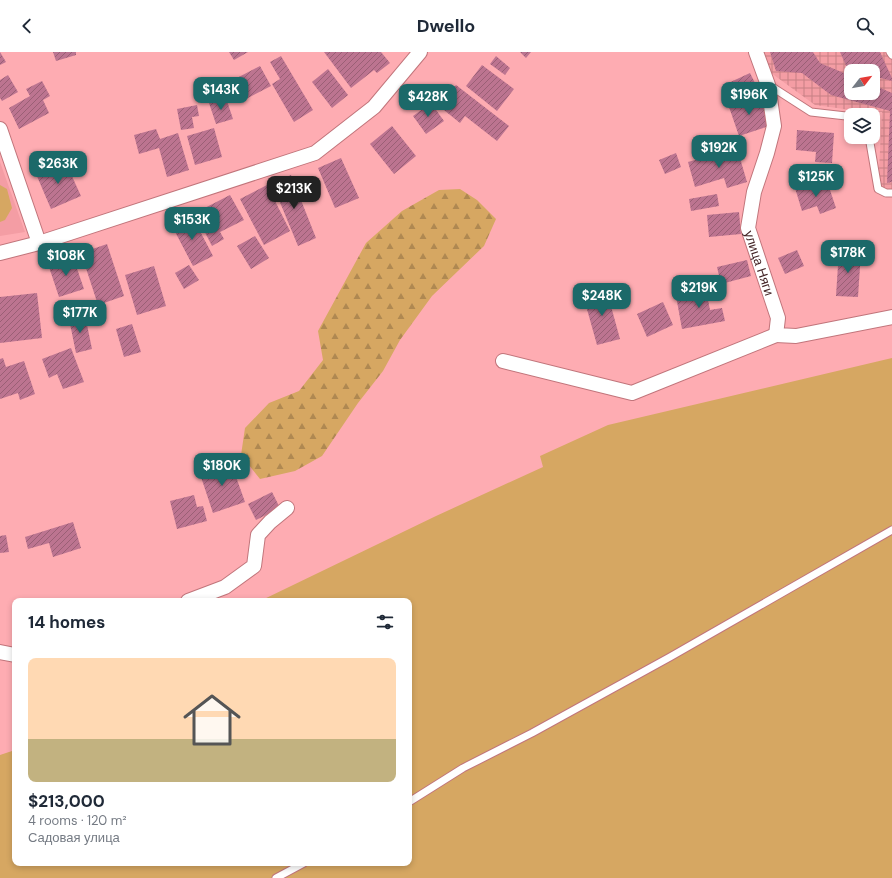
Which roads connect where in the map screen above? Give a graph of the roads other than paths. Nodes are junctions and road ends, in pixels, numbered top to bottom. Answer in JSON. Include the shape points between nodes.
{"nodes":[{"id":1,"x":420,"y":52,"type":"edge"},
{"id":2,"x":756,"y":52,"type":"edge"},
{"id":3,"x":890,"y":52,"type":"edge"},
{"id":4,"x":892,"y":55,"type":"edge"},
{"id":5,"x":768,"y":84,"type":"junction"},
{"id":6,"x":844,"y":116,"type":"edge"},
{"id":7,"x":0,"y":129,"type":"edge"},
{"id":8,"x":870,"y":144,"type":"edge"},
{"id":9,"x":892,"y":193,"type":"edge"},
{"id":10,"x":39,"y":243,"type":"junction"},
{"id":11,"x":0,"y":253,"type":"edge"},
{"id":12,"x":892,"y":318,"type":"edge"},
{"id":13,"x":776,"y":335,"type":"junction"},
{"id":14,"x":503,"y":361,"type":"dead end"},
{"id":15,"x":287,"y":508,"type":"dead end"},
{"id":16,"x":892,"y":530,"type":"edge"},
{"id":17,"x":196,"y":598,"type":"edge"},
{"id":18,"x":0,"y":652,"type":"edge"},
{"id":19,"x":12,"y":654,"type":"edge"},
{"id":20,"x":412,"y":800,"type":"edge"},
{"id":21,"x":298,"y":866,"type":"edge"},
{"id":22,"x":276,"y":878,"type":"edge"}],
"edges":[{"from":1,"to":10,"type":"street","via":[[374,107],[315,153]]},
{"from":2,"to":5,"type":"street","name":"улица Няги"},
{"from":3,"to":4,"type":"lane"},
{"from":5,"to":6,"type":"lane","via":[[811,112]]},
{"from":5,"to":13,"type":"street","name":"улица Няги","via":[[774,126],[754,192],[748,228],[778,318]]},
{"from":7,"to":10,"type":"street"},
{"from":8,"to":9,"type":"lane","via":[[878,189]]},
{"from":10,"to":11,"type":"street"},
{"from":12,"to":13,"type":"street","via":[[796,336]]},
{"from":13,"to":14,"type":"street","via":[[632,393]]},
{"from":15,"to":17,"type":"street","via":[[258,535],[254,566],[225,587]]},
{"from":16,"to":20,"type":"lane","via":[[670,657],[463,768]]},
{"from":18,"to":19,"type":"street"},
{"from":21,"to":22,"type":"lane"}]}
